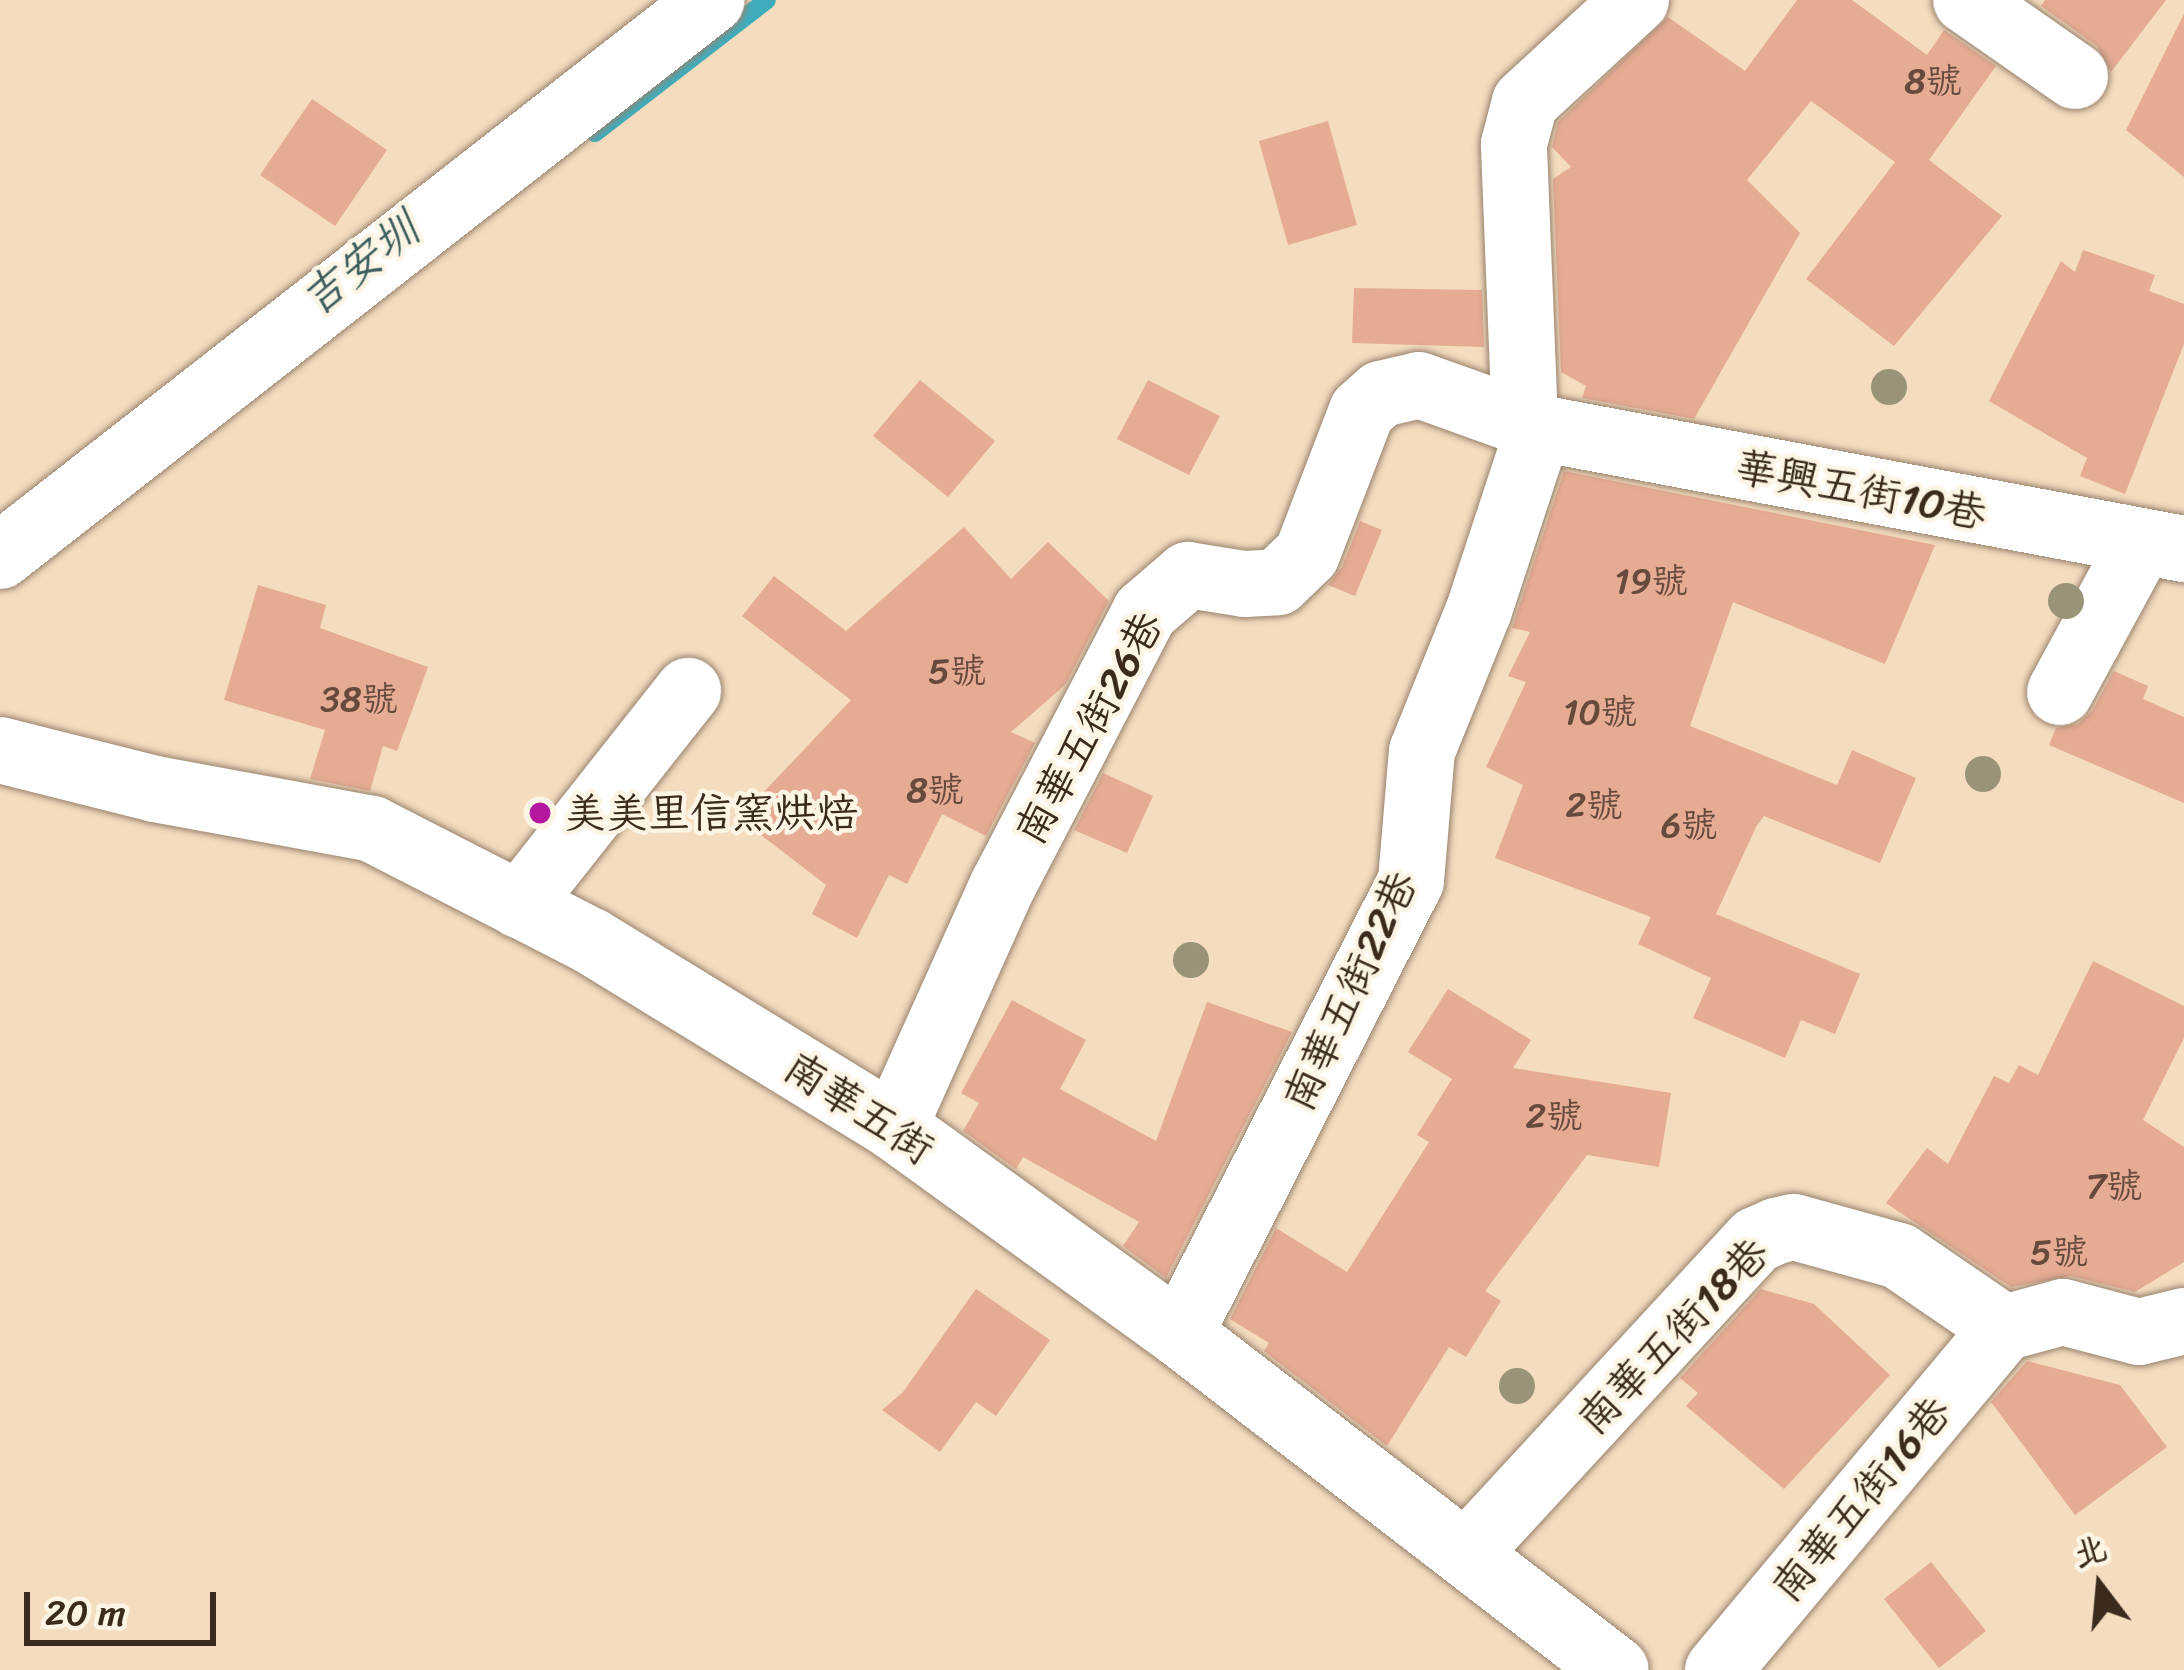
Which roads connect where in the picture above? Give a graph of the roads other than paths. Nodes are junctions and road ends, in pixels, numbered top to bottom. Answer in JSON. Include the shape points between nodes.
{"nodes":[{"id":1,"x":712,"y":0,"type":"edge"},
{"id":2,"x":1636,"y":0,"type":"edge"},
{"id":3,"x":1966,"y":0,"type":"edge"},
{"id":4,"x":2075,"y":76,"type":"dead end"},
{"id":5,"x":1532,"y":425,"type":"junction"},
{"id":6,"x":2162,"y":546,"type":"edge"},
{"id":7,"x":0,"y":556,"type":"edge"},
{"id":8,"x":688,"y":691,"type":"dead end"},
{"id":9,"x":2060,"y":692,"type":"dead end"},
{"id":10,"x":0,"y":750,"type":"edge"},
{"id":11,"x":519,"y":905,"type":"junction"},
{"id":12,"x":894,"y":1127,"type":"junction"},
{"id":13,"x":2184,"y":1322,"type":"edge"},
{"id":14,"x":2004,"y":1328,"type":"junction"},
{"id":15,"x":1180,"y":1334,"type":"junction"},
{"id":16,"x":1467,"y":1553,"type":"junction"},
{"id":17,"x":1616,"y":1670,"type":"edge"},
{"id":18,"x":1718,"y":1670,"type":"edge"}],
"edges":[{"from":1,"to":7,"type":"street"},
{"from":2,"to":5,"type":"street","via":[[1525,102],[1514,160]]},
{"from":3,"to":4,"type":"street"},
{"from":5,"to":6,"type":"street","name":"華興五街10巷"},
{"from":5,"to":12,"type":"street","name":"南華五街26巷","via":[[1419,386],[1381,394],[1362,411],[1307,554],[1278,582],[1188,575],[1145,612],[1003,885]]},
{"from":5,"to":15,"type":"street","name":"南華五街22巷","via":[[1479,610],[1422,752],[1411,881]]},
{"from":6,"to":9,"type":"street"},
{"from":8,"to":11,"type":"street"},
{"from":10,"to":11,"type":"street","name":"南華五街","via":[[372,830]]},
{"from":11,"to":12,"type":"street","name":"南華五街"},
{"from":12,"to":15,"type":"street","name":"南華五街"},
{"from":13,"to":14,"type":"street","via":[[2139,1332],[2063,1312]]},
{"from":14,"to":16,"type":"street","name":"南華五街18巷","via":[[1899,1256],[1795,1227],[1775,1231],[1756,1240]]},
{"from":14,"to":18,"type":"street","name":"南華五街16巷"},
{"from":15,"to":16,"type":"street","name":"南華五街"},
{"from":16,"to":17,"type":"street","name":"南華五街"}]}
